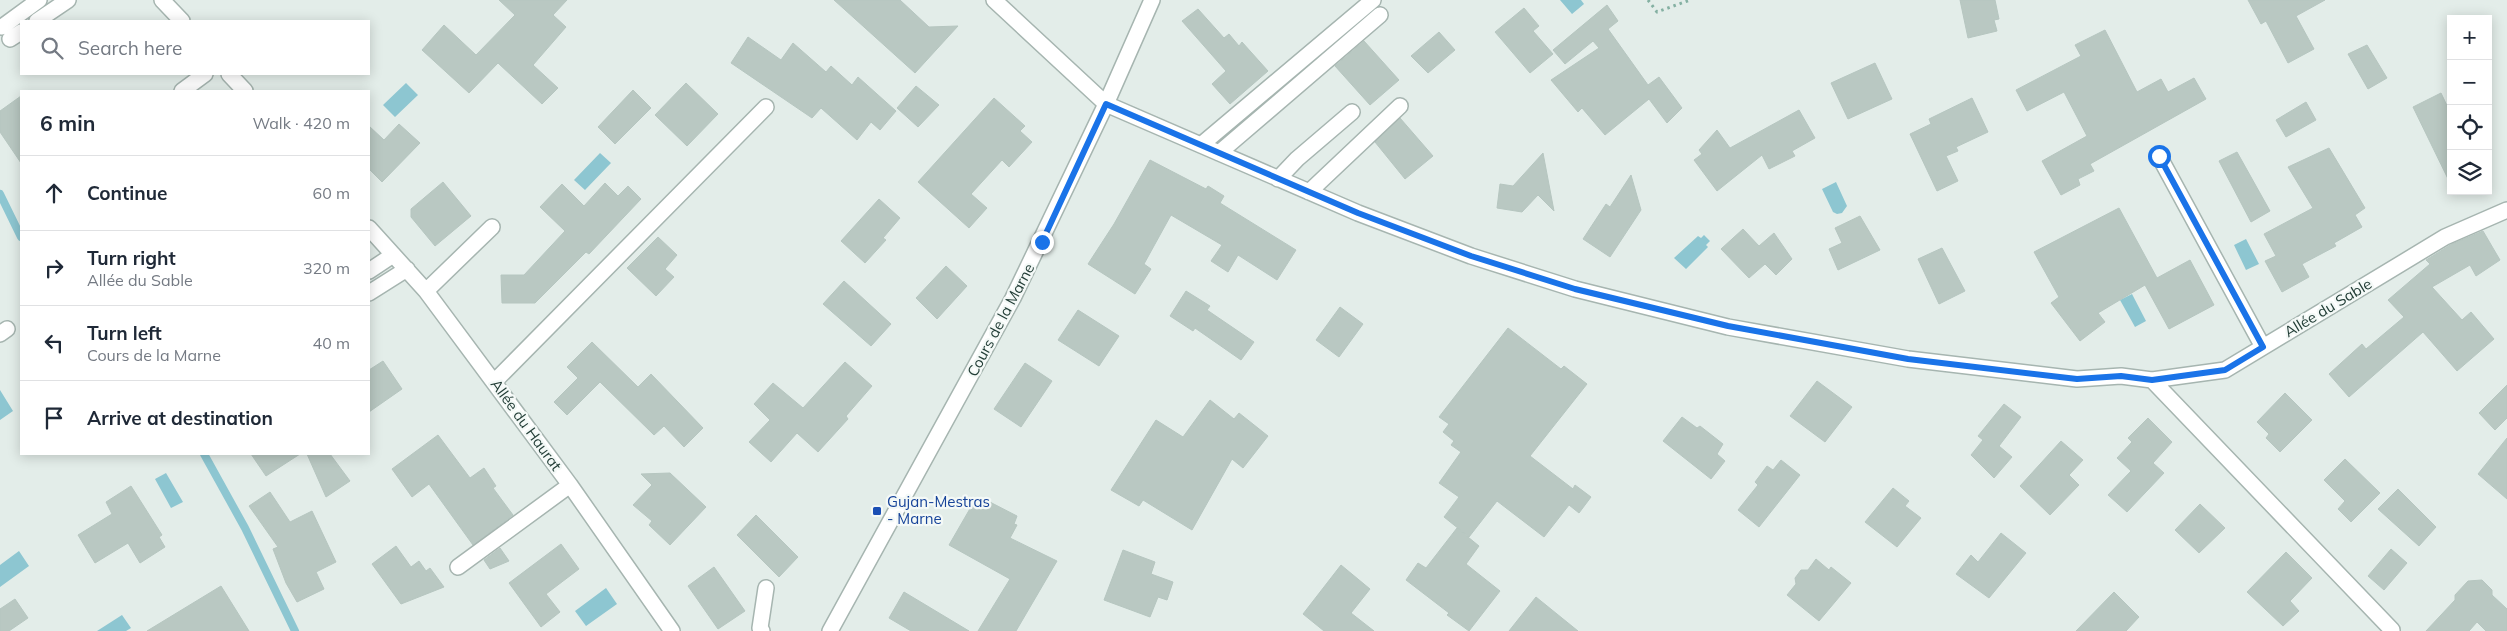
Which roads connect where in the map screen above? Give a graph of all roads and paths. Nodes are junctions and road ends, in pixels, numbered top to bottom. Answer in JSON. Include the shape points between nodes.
{"nodes":[{"id":1,"x":39,"y":0,"type":"edge"},
{"id":2,"x":68,"y":0,"type":"edge"},
{"id":3,"x":162,"y":0,"type":"edge"},
{"id":4,"x":994,"y":0,"type":"edge"},
{"id":5,"x":1152,"y":0,"type":"edge"},
{"id":6,"x":1373,"y":0,"type":"edge"},
{"id":7,"x":1648,"y":0,"type":"edge"},
{"id":8,"x":1690,"y":0,"type":"edge"},
{"id":9,"x":1380,"y":15,"type":"dead end"},
{"id":10,"x":22,"y":20,"type":"edge"},
{"id":11,"x":38,"y":20,"type":"edge"},
{"id":12,"x":181,"y":20,"type":"edge"},
{"id":13,"x":20,"y":22,"type":"edge"},
{"id":14,"x":11,"y":33,"type":"edge"},
{"id":15,"x":204,"y":75,"type":"edge"},
{"id":16,"x":230,"y":75,"type":"edge"},
{"id":17,"x":183,"y":90,"type":"edge"},
{"id":18,"x":244,"y":90,"type":"edge"},
{"id":19,"x":1106,"y":104,"type":"junction"},
{"id":20,"x":1400,"y":106,"type":"dead end"},
{"id":21,"x":766,"y":107,"type":"dead end"},
{"id":22,"x":1352,"y":112,"type":"dead end"},
{"id":23,"x":1200,"y":145,"type":"junction"},
{"id":24,"x":1219,"y":153,"type":"junction"},
{"id":25,"x":2159,"y":156,"type":"dead end"},
{"id":26,"x":1278,"y":179,"type":"junction"},
{"id":27,"x":1309,"y":192,"type":"junction"},
{"id":28,"x":2507,"y":210,"type":"edge"},
{"id":29,"x":492,"y":227,"type":"dead end"},
{"id":30,"x":370,"y":229,"type":"edge"},
{"id":31,"x":393,"y":255,"type":"junction"},
{"id":32,"x":407,"y":269,"type":"junction"},
{"id":33,"x":370,"y":270,"type":"edge"},
{"id":34,"x":426,"y":290,"type":"junction"},
{"id":35,"x":370,"y":293,"type":"edge"},
{"id":36,"x":2263,"y":347,"type":"junction"},
{"id":37,"x":2152,"y":380,"type":"junction"},
{"id":38,"x":494,"y":382,"type":"junction"},
{"id":39,"x":570,"y":485,"type":"junction"},
{"id":40,"x":458,"y":567,"type":"dead end"},
{"id":41,"x":766,"y":588,"type":"dead end"},
{"id":42,"x":2392,"y":630,"type":"dead end"},
{"id":43,"x":672,"y":631,"type":"edge"},
{"id":44,"x":762,"y":631,"type":"edge"},
{"id":45,"x":830,"y":631,"type":"edge"}],
"edges":[{"from":1,"to":10,"type":"street"},
{"from":2,"to":11,"type":"street"},
{"from":3,"to":12,"type":"street"},
{"from":4,"to":19,"type":"street","name":"Allée du Sable"},
{"from":5,"to":19,"type":"street","name":"Cours de la Marne"},
{"from":6,"to":23,"type":"street"},
{"from":7,"to":8,"type":"path","via":[[1657,12]]},
{"from":9,"to":24,"type":"street"},
{"from":13,"to":14,"type":"street"},
{"from":15,"to":17,"type":"street"},
{"from":16,"to":18,"type":"street"},
{"from":19,"to":23,"type":"street","name":"Allée du Sable"},
{"from":19,"to":45,"type":"street","name":"Cours de la Marne","via":[[1013,298]]},
{"from":20,"to":27,"type":"street"},
{"from":21,"to":38,"type":"street"},
{"from":22,"to":26,"type":"street"},
{"from":23,"to":24,"type":"street","name":"Allée du Sable"},
{"from":24,"to":26,"type":"street","name":"Allée du Sable"},
{"from":25,"to":36,"type":"street"},
{"from":26,"to":27,"type":"street","name":"Allée du Sable"},
{"from":27,"to":37,"type":"street","name":"Allée du Sable","via":[[1479,258],[1575,289],[1728,326],[1908,359],[2077,379],[2121,376]]},
{"from":28,"to":36,"type":"street","name":"Allée du Sable","via":[[2445,237]]},
{"from":29,"to":34,"type":"street"},
{"from":30,"to":31,"type":"street","name":"Allée du Haurat"},
{"from":31,"to":32,"type":"street","name":"Allée du Haurat"},
{"from":31,"to":33,"type":"street"},
{"from":32,"to":34,"type":"street","name":"Allée du Haurat"},
{"from":32,"to":35,"type":"street"},
{"from":34,"to":38,"type":"street","name":"Allée du Haurat"},
{"from":36,"to":37,"type":"street","name":"Allée du Sable","via":[[2225,370]]},
{"from":37,"to":42,"type":"street"},
{"from":38,"to":39,"type":"street","name":"Allée du Haurat"},
{"from":39,"to":40,"type":"street"},
{"from":39,"to":43,"type":"street","name":"Allée du Haurat"},
{"from":41,"to":44,"type":"street"}]}
